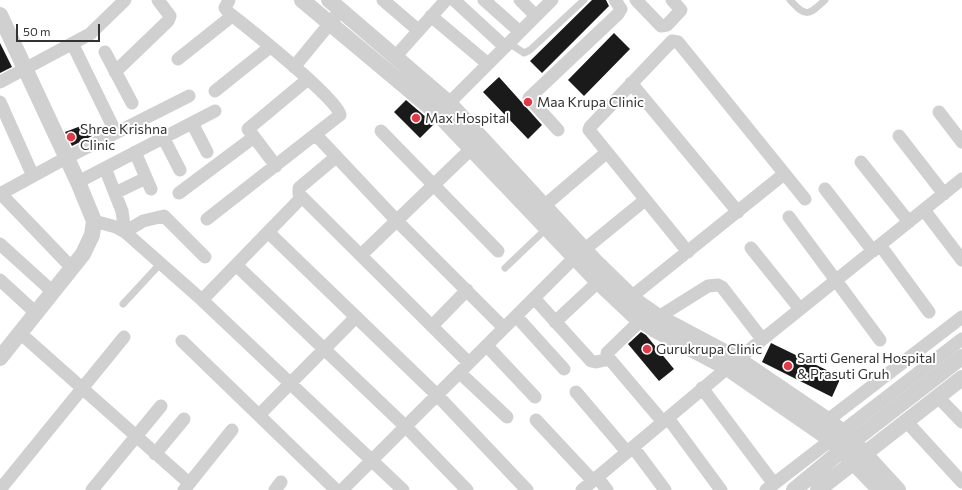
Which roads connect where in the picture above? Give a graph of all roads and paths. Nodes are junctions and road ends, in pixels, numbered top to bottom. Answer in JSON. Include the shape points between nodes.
{"nodes":[{"id":1,"x":125,"y":0,"type":"edge"},
{"id":2,"x":158,"y":0,"type":"edge"},
{"id":3,"x":229,"y":0,"type":"edge"},
{"id":4,"x":302,"y":0,"type":"edge"},
{"id":5,"x":383,"y":0,"type":"edge"},
{"id":6,"x":446,"y":0,"type":"edge"},
{"id":7,"x":454,"y":0,"type":"edge"},
{"id":8,"x":484,"y":0,"type":"edge"},
{"id":9,"x":520,"y":0,"type":"edge"},
{"id":10,"x":552,"y":0,"type":"edge"},
{"id":11,"x":584,"y":0,"type":"edge"},
{"id":12,"x":615,"y":0,"type":"edge"},
{"id":13,"x":636,"y":0,"type":"edge"},
{"id":14,"x":672,"y":0,"type":"edge"},
{"id":15,"x":790,"y":0,"type":"edge"},
{"id":16,"x":825,"y":0,"type":"edge"},
{"id":17,"x":335,"y":5,"type":"edge"},
{"id":18,"x":0,"y":15,"type":"edge"},
{"id":19,"x":232,"y":16,"type":"junction"},
{"id":20,"x":431,"y":16,"type":"junction"},
{"id":21,"x":536,"y":16,"type":"junction"},
{"id":22,"x":330,"y":24,"type":"junction"},
{"id":23,"x":418,"y":30,"type":"junction"},
{"id":24,"x":520,"y":32,"type":"junction"},
{"id":25,"x":73,"y":45,"type":"junction"},
{"id":26,"x":507,"y":45,"type":"junction"},
{"id":27,"x":270,"y":47,"type":"junction"},
{"id":28,"x":105,"y":52,"type":"dead end"},
{"id":29,"x":395,"y":57,"type":"junction"},
{"id":30,"x":178,"y":59,"type":"dead end"},
{"id":31,"x":488,"y":64,"type":"junction"},
{"id":32,"x":294,"y":67,"type":"junction"},
{"id":33,"x":24,"y":70,"type":"junction"},
{"id":34,"x":115,"y":72,"type":"junction"},
{"id":35,"x":308,"y":80,"type":"junction"},
{"id":36,"x":0,"y":82,"type":"edge"},
{"id":37,"x":631,"y":83,"type":"junction"},
{"id":38,"x":215,"y":91,"type":"dead end"},
{"id":39,"x":189,"y":96,"type":"dead end"},
{"id":40,"x":0,"y":102,"type":"edge"},
{"id":41,"x":132,"y":103,"type":"dead end"},
{"id":42,"x":443,"y":108,"type":"junction"},
{"id":43,"x":215,"y":112,"type":"dead end"},
{"id":44,"x":939,"y":112,"type":"dead end"},
{"id":45,"x":192,"y":123,"type":"junction"},
{"id":46,"x":558,"y":130,"type":"dead end"},
{"id":47,"x":381,"y":131,"type":"dead end"},
{"id":48,"x":116,"y":133,"type":"junction"},
{"id":49,"x":316,"y":135,"type":"junction"},
{"id":50,"x":899,"y":136,"type":"dead end"},
{"id":51,"x":163,"y":137,"type":"junction"},
{"id":52,"x":254,"y":137,"type":"junction"},
{"id":53,"x":962,"y":142,"type":"edge"},
{"id":54,"x":471,"y":149,"type":"junction"},
{"id":55,"x":135,"y":152,"type":"junction"},
{"id":56,"x":207,"y":152,"type":"dead end"},
{"id":57,"x":606,"y":153,"type":"junction"},
{"id":58,"x":336,"y":157,"type":"junction"},
{"id":59,"x":66,"y":158,"type":"junction"},
{"id":60,"x":861,"y":162,"type":"dead end"},
{"id":61,"x":276,"y":166,"type":"junction"},
{"id":62,"x":105,"y":168,"type":"junction"},
{"id":63,"x":180,"y":170,"type":"dead end"},
{"id":64,"x":784,"y":174,"type":"junction"},
{"id":65,"x":33,"y":176,"type":"junction"},
{"id":66,"x":962,"y":180,"type":"edge"},
{"id":67,"x":78,"y":182,"type":"junction"},
{"id":68,"x":434,"y":185,"type":"junction"},
{"id":69,"x":825,"y":189,"type":"dead end"},
{"id":70,"x":115,"y":193,"type":"junction"},
{"id":71,"x":179,"y":193,"type":"dead end"},
{"id":72,"x":0,"y":194,"type":"edge"},
{"id":73,"x":944,"y":194,"type":"junction"},
{"id":74,"x":302,"y":197,"type":"junction"},
{"id":75,"x":645,"y":200,"type":"junction"},
{"id":76,"x":805,"y":200,"type":"dead end"},
{"id":77,"x":544,"y":206,"type":"junction"},
{"id":78,"x":924,"y":210,"type":"junction"},
{"id":79,"x":738,"y":212,"type":"junction"},
{"id":80,"x":789,"y":217,"type":"dead end"},
{"id":81,"x":207,"y":219,"type":"dead end"},
{"id":82,"x":94,"y":221,"type":"junction"},
{"id":83,"x":397,"y":221,"type":"junction"},
{"id":84,"x":909,"y":222,"type":"junction"},
{"id":85,"x":547,"y":228,"type":"junction"},
{"id":86,"x":125,"y":232,"type":"junction"},
{"id":87,"x":268,"y":232,"type":"junction"},
{"id":88,"x":0,"y":244,"type":"edge"},
{"id":89,"x":751,"y":248,"type":"dead end"},
{"id":90,"x":876,"y":248,"type":"junction"},
{"id":91,"x":498,"y":251,"type":"dead end"},
{"id":92,"x":688,"y":252,"type":"junction"},
{"id":93,"x":579,"y":254,"type":"junction"},
{"id":94,"x":361,"y":255,"type":"junction"},
{"id":95,"x":205,"y":257,"type":"dead end"},
{"id":96,"x":962,"y":260,"type":"edge"},
{"id":97,"x":160,"y":264,"type":"junction"},
{"id":98,"x":236,"y":265,"type":"junction"},
{"id":99,"x":72,"y":268,"type":"junction"},
{"id":100,"x":505,"y":268,"type":"dead end"},
{"id":101,"x":0,"y":280,"type":"edge"},
{"id":102,"x":836,"y":280,"type":"junction"},
{"id":103,"x":598,"y":282,"type":"junction"},
{"id":104,"x":467,"y":290,"type":"junction"},
{"id":105,"x":52,"y":292,"type":"junction"},
{"id":106,"x":631,"y":297,"type":"junction"},
{"id":107,"x":534,"y":298,"type":"junction"},
{"id":108,"x":202,"y":300,"type":"junction"},
{"id":109,"x":123,"y":304,"type":"dead end"},
{"id":110,"x":800,"y":309,"type":"junction"},
{"id":111,"x":36,"y":312,"type":"junction"},
{"id":112,"x":930,"y":312,"type":"dead end"},
{"id":113,"x":516,"y":316,"type":"junction"},
{"id":114,"x":356,"y":317,"type":"junction"},
{"id":115,"x":962,"y":317,"type":"edge"},
{"id":116,"x":649,"y":320,"type":"junction"},
{"id":117,"x":555,"y":322,"type":"junction"},
{"id":118,"x":432,"y":326,"type":"junction"},
{"id":119,"x":504,"y":328,"type":"junction"},
{"id":120,"x":20,"y":333,"type":"junction"},
{"id":121,"x":124,"y":337,"type":"dead end"},
{"id":122,"x":762,"y":339,"type":"junction"},
{"id":123,"x":962,"y":339,"type":"edge"},
{"id":124,"x":880,"y":340,"type":"dead end"},
{"id":125,"x":182,"y":341,"type":"dead end"},
{"id":126,"x":486,"y":346,"type":"junction"},
{"id":127,"x":324,"y":349,"type":"junction"},
{"id":128,"x":1,"y":354,"type":"edge"},
{"id":129,"x":962,"y":357,"type":"edge"},
{"id":130,"x":609,"y":359,"type":"junction"},
{"id":131,"x":469,"y":363,"type":"junction"},
{"id":132,"x":732,"y":363,"type":"junction"},
{"id":133,"x":564,"y":369,"type":"dead end"},
{"id":134,"x":460,"y":372,"type":"junction"},
{"id":135,"x":962,"y":378,"type":"edge"},
{"id":136,"x":290,"y":383,"type":"junction"},
{"id":137,"x":702,"y":388,"type":"junction"},
{"id":138,"x":82,"y":389,"type":"junction"},
{"id":139,"x":576,"y":392,"type":"dead end"},
{"id":140,"x":437,"y":395,"type":"junction"},
{"id":141,"x":535,"y":397,"type":"dead end"},
{"id":142,"x":938,"y":397,"type":"junction"},
{"id":143,"x":161,"y":406,"type":"dead end"},
{"id":144,"x":260,"y":415,"type":"junction"},
{"id":145,"x":507,"y":418,"type":"dead end"},
{"id":146,"x":184,"y":419,"type":"dead end"},
{"id":147,"x":536,"y":420,"type":"dead end"},
{"id":148,"x":665,"y":420,"type":"junction"},
{"id":149,"x":828,"y":420,"type":"junction"},
{"id":150,"x":906,"y":421,"type":"junction"},
{"id":151,"x":962,"y":422,"type":"edge"},
{"id":152,"x":406,"y":427,"type":"junction"},
{"id":153,"x":232,"y":430,"type":"dead end"},
{"id":154,"x":136,"y":437,"type":"junction"},
{"id":155,"x":842,"y":441,"type":"junction"},
{"id":156,"x":630,"y":449,"type":"junction"},
{"id":157,"x":156,"y":454,"type":"junction"},
{"id":158,"x":859,"y":458,"type":"junction"},
{"id":159,"x":372,"y":460,"type":"junction"},
{"id":160,"x":595,"y":479,"type":"junction"},
{"id":161,"x":962,"y":482,"type":"edge"},
{"id":162,"x":3,"y":487,"type":"edge"},
{"id":163,"x":770,"y":487,"type":"edge"},
{"id":164,"x":185,"y":488,"type":"edge"},
{"id":165,"x":92,"y":490,"type":"edge"},
{"id":166,"x":336,"y":490,"type":"edge"},
{"id":167,"x":342,"y":490,"type":"edge"},
{"id":168,"x":403,"y":490,"type":"edge"},
{"id":169,"x":467,"y":490,"type":"edge"},
{"id":170,"x":527,"y":490,"type":"edge"},
{"id":171,"x":582,"y":490,"type":"edge"},
{"id":172,"x":607,"y":490,"type":"edge"},
{"id":173,"x":664,"y":490,"type":"edge"},
{"id":174,"x":722,"y":490,"type":"edge"},
{"id":175,"x":794,"y":490,"type":"edge"},
{"id":176,"x":818,"y":490,"type":"edge"},
{"id":177,"x":880,"y":490,"type":"edge"},
{"id":178,"x":898,"y":490,"type":"edge"}],
"edges":[{"from":1,"to":25,"type":"street","via":[[90,34]]},
{"from":2,"to":34,"type":"street","via":[[170,16],[168,21]]},
{"from":3,"to":19,"type":"street","via":[[225,8]]},
{"from":4,"to":22,"type":"street"},
{"from":5,"to":23,"type":"street"},
{"from":6,"to":20,"type":"street"},
{"from":7,"to":26,"type":"street"},
{"from":8,"to":24,"type":"street"},
{"from":9,"to":21,"type":"street"},
{"from":10,"to":21,"type":"street"},
{"from":11,"to":26,"type":"lane","via":[[530,50],[524,53]]},
{"from":12,"to":46,"type":"street","via":[[622,9],[618,14],[529,98]]},
{"from":13,"to":14,"type":"street","via":[[661,26],[667,25],[682,10]]},
{"from":15,"to":16,"type":"lane","via":[[800,12],[806,14],[813,12]]},
{"from":17,"to":22,"type":"street"},
{"from":17,"to":29,"type":"street"},
{"from":18,"to":33,"type":"street"},
{"from":19,"to":27,"type":"street"},
{"from":19,"to":30,"type":"street"},
{"from":20,"to":23,"type":"street"},
{"from":20,"to":31,"type":"street"},
{"from":21,"to":24,"type":"street"},
{"from":22,"to":32,"type":"street"},
{"from":22,"to":42,"type":"street"},
{"from":23,"to":29,"type":"street"},
{"from":24,"to":26,"type":"street"},
{"from":25,"to":33,"type":"street"},
{"from":25,"to":48,"type":"street"},
{"from":26,"to":31,"type":"street"},
{"from":27,"to":32,"type":"street"},
{"from":27,"to":38,"type":"street"},
{"from":28,"to":34,"type":"street"},
{"from":29,"to":42,"type":"street"},
{"from":31,"to":42,"type":"street"},
{"from":32,"to":35,"type":"street"},
{"from":33,"to":36,"type":"street"},
{"from":33,"to":59,"type":"street"},
{"from":34,"to":41,"type":"street"},
{"from":35,"to":49,"type":"street","via":[[340,110],[338,119]]},
{"from":35,"to":52,"type":"street","via":[[248,129]]},
{"from":37,"to":57,"type":"street","via":[[590,127],[590,133]]},
{"from":37,"to":64,"type":"street","via":[[668,44],[672,41],[678,42]]},
{"from":37,"to":79,"type":"street"},
{"from":39,"to":48,"type":"street"},
{"from":40,"to":65,"type":"street"},
{"from":42,"to":54,"type":"street"},
{"from":42,"to":77,"type":"street"},
{"from":43,"to":45,"type":"street"},
{"from":44,"to":53,"type":"street"},
{"from":45,"to":51,"type":"street"},
{"from":45,"to":56,"type":"street"},
{"from":47,"to":68,"type":"street"},
{"from":48,"to":59,"type":"street"},
{"from":49,"to":58,"type":"street"},
{"from":49,"to":61,"type":"street"},
{"from":50,"to":73,"type":"street"},
{"from":51,"to":55,"type":"street"},
{"from":51,"to":63,"type":"street"},
{"from":52,"to":61,"type":"street"},
{"from":52,"to":71,"type":"street"},
{"from":54,"to":68,"type":"street"},
{"from":54,"to":85,"type":"street"},
{"from":55,"to":62,"type":"street"},
{"from":55,"to":70,"type":"street","via":[[149,183]]},
{"from":57,"to":75,"type":"street"},
{"from":57,"to":77,"type":"street"},
{"from":58,"to":74,"type":"street","via":[[299,188]]},
{"from":58,"to":83,"type":"street"},
{"from":59,"to":65,"type":"street"},
{"from":59,"to":67,"type":"street"},
{"from":60,"to":84,"type":"street"},
{"from":61,"to":81,"type":"street"},
{"from":62,"to":67,"type":"street"},
{"from":62,"to":70,"type":"street"},
{"from":64,"to":76,"type":"street"},
{"from":64,"to":79,"type":"street"},
{"from":65,"to":72,"type":"street"},
{"from":66,"to":73,"type":"street"},
{"from":67,"to":82,"type":"street"},
{"from":68,"to":83,"type":"street"},
{"from":68,"to":91,"type":"street"},
{"from":69,"to":90,"type":"street"},
{"from":70,"to":86,"type":"street","via":[[122,212]]},
{"from":72,"to":99,"type":"street"},
{"from":73,"to":78,"type":"street"},
{"from":74,"to":87,"type":"street"},
{"from":74,"to":94,"type":"street"},
{"from":75,"to":92,"type":"street"},
{"from":75,"to":93,"type":"street"},
{"from":77,"to":93,"type":"street"},
{"from":78,"to":84,"type":"street"},
{"from":78,"to":96,"type":"street"},
{"from":79,"to":92,"type":"street"},
{"from":80,"to":102,"type":"street"},
{"from":82,"to":86,"type":"street"},
{"from":82,"to":99,"type":"street","via":[[92,235],[83,254]]},
{"from":83,"to":94,"type":"street"},
{"from":83,"to":104,"type":"street"},
{"from":84,"to":90,"type":"street"},
{"from":85,"to":93,"type":"street"},
{"from":85,"to":100,"type":"lane"},
{"from":86,"to":95,"type":"street","via":[[143,221],[164,216]]},
{"from":86,"to":97,"type":"street"},
{"from":87,"to":98,"type":"street"},
{"from":87,"to":114,"type":"street"},
{"from":88,"to":105,"type":"street"},
{"from":89,"to":110,"type":"street"},
{"from":90,"to":102,"type":"street"},
{"from":90,"to":112,"type":"street"},
{"from":92,"to":106,"type":"street"},
{"from":93,"to":103,"type":"street"},
{"from":93,"to":106,"type":"street"},
{"from":93,"to":107,"type":"street"},
{"from":94,"to":118,"type":"street"},
{"from":97,"to":108,"type":"street"},
{"from":97,"to":109,"type":"lane"},
{"from":98,"to":108,"type":"street"},
{"from":98,"to":127,"type":"street"},
{"from":99,"to":105,"type":"street"},
{"from":101,"to":111,"type":"street"},
{"from":102,"to":110,"type":"street"},
{"from":102,"to":124,"type":"street"},
{"from":103,"to":116,"type":"street","via":[[616,301]]},
{"from":103,"to":117,"type":"street"},
{"from":104,"to":118,"type":"street"},
{"from":104,"to":119,"type":"street"},
{"from":105,"to":111,"type":"street"},
{"from":106,"to":116,"type":"street"},
{"from":107,"to":113,"type":"street"},
{"from":107,"to":117,"type":"street"},
{"from":108,"to":136,"type":"street"},
{"from":110,"to":122,"type":"street"},
{"from":111,"to":120,"type":"street"},
{"from":113,"to":119,"type":"street"},
{"from":113,"to":133,"type":"street"},
{"from":114,"to":127,"type":"street"},
{"from":114,"to":140,"type":"street"},
{"from":115,"to":149,"type":"street"},
{"from":116,"to":122,"type":"street","via":[[708,286],[718,285]]},
{"from":116,"to":130,"type":"street","via":[[607,353]]},
{"from":116,"to":132,"type":"street"},
{"from":117,"to":130,"type":"street","via":[[593,363]]},
{"from":118,"to":131,"type":"street"},
{"from":119,"to":126,"type":"street"},
{"from":120,"to":128,"type":"street"},
{"from":120,"to":138,"type":"street"},
{"from":121,"to":138,"type":"street"},
{"from":122,"to":132,"type":"street"},
{"from":123,"to":155,"type":"street"},
{"from":125,"to":144,"type":"street"},
{"from":126,"to":131,"type":"street"},
{"from":126,"to":141,"type":"street"},
{"from":127,"to":136,"type":"street"},
{"from":127,"to":152,"type":"street"},
{"from":129,"to":155,"type":"street"},
{"from":130,"to":148,"type":"street"},
{"from":131,"to":134,"type":"street"},
{"from":132,"to":137,"type":"street"},
{"from":132,"to":149,"type":"street"},
{"from":132,"to":155,"type":"street"},
{"from":134,"to":140,"type":"street"},
{"from":134,"to":145,"type":"street"},
{"from":135,"to":142,"type":"street"},
{"from":136,"to":144,"type":"street"},
{"from":136,"to":159,"type":"street"},
{"from":137,"to":148,"type":"street"},
{"from":137,"to":163,"type":"street"},
{"from":138,"to":154,"type":"street"},
{"from":138,"to":162,"type":"street"},
{"from":139,"to":156,"type":"street"},
{"from":140,"to":152,"type":"street"},
{"from":140,"to":170,"type":"street"},
{"from":142,"to":150,"type":"street"},
{"from":142,"to":151,"type":"street"},
{"from":143,"to":154,"type":"street"},
{"from":144,"to":166,"type":"street"},
{"from":146,"to":157,"type":"street"},
{"from":147,"to":160,"type":"street"},
{"from":148,"to":156,"type":"street"},
{"from":148,"to":174,"type":"street"},
{"from":149,"to":155,"type":"street"},
{"from":150,"to":158,"type":"street"},
{"from":150,"to":161,"type":"street"},
{"from":152,"to":159,"type":"street"},
{"from":152,"to":169,"type":"street"},
{"from":153,"to":164,"type":"street"},
{"from":154,"to":157,"type":"street"},
{"from":154,"to":165,"type":"street"},
{"from":155,"to":158,"type":"street"},
{"from":155,"to":163,"type":"street"},
{"from":155,"to":175,"type":"street"},
{"from":156,"to":160,"type":"street"},
{"from":156,"to":173,"type":"street"},
{"from":157,"to":164,"type":"street"},
{"from":158,"to":176,"type":"street"},
{"from":158,"to":177,"type":"street"},
{"from":158,"to":178,"type":"street"},
{"from":159,"to":167,"type":"street"},
{"from":159,"to":168,"type":"street"},
{"from":160,"to":171,"type":"street"},
{"from":160,"to":172,"type":"street"}]}
